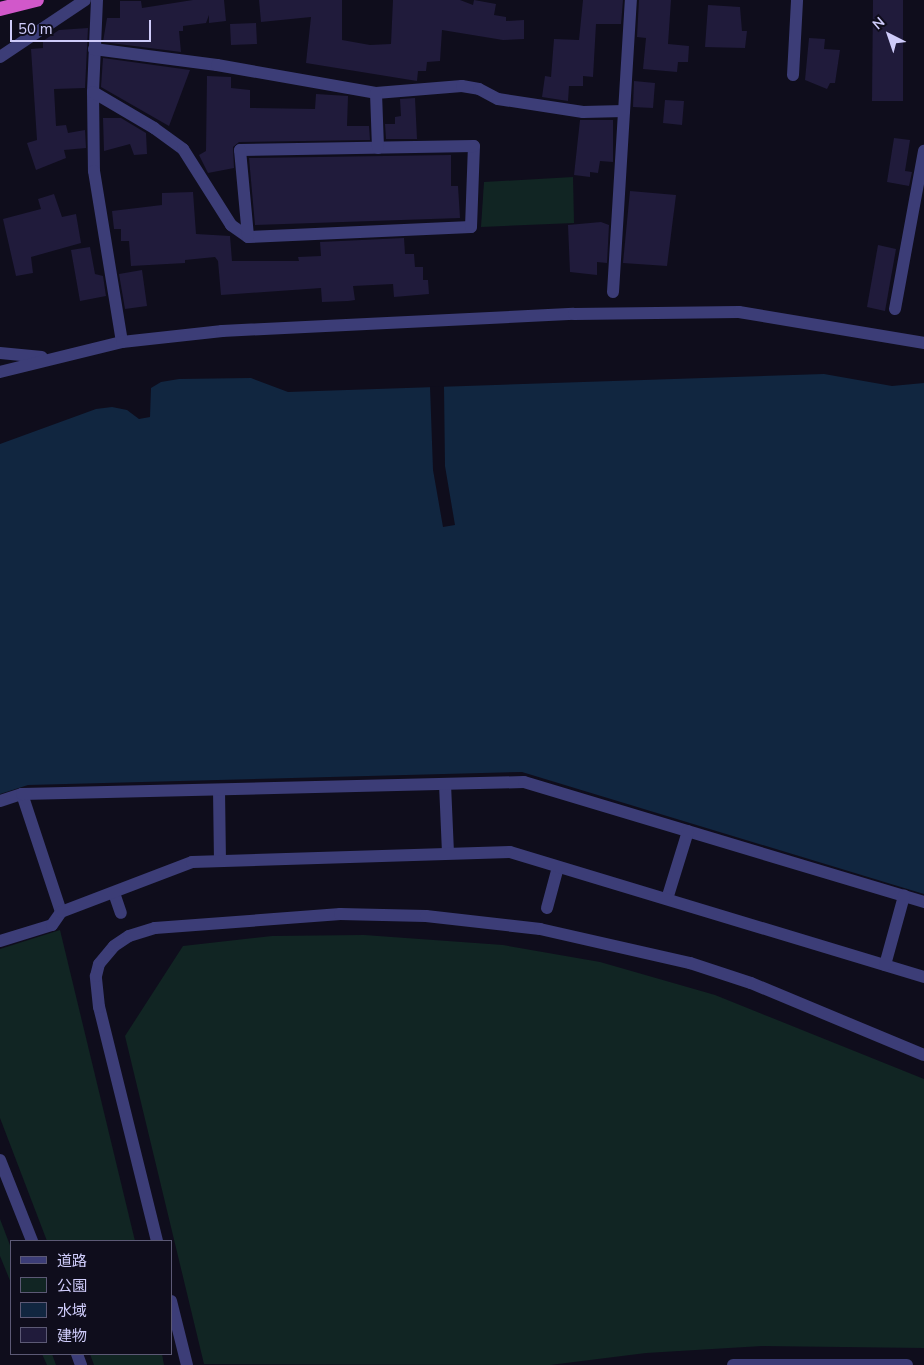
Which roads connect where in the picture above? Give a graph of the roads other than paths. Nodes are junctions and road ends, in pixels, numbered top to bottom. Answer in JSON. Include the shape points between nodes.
{"nodes":[{"id":1,"x":37,"y":0,"type":"edge"},
{"id":2,"x":85,"y":0,"type":"edge"},
{"id":3,"x":97,"y":0,"type":"edge"},
{"id":4,"x":631,"y":0,"type":"edge"},
{"id":5,"x":797,"y":0,"type":"edge"},
{"id":6,"x":0,"y":9,"type":"edge"},
{"id":7,"x":94,"y":49,"type":"junction"},
{"id":8,"x":0,"y":58,"type":"edge"},
{"id":9,"x":793,"y":75,"type":"dead end"},
{"id":10,"x":93,"y":92,"type":"junction"},
{"id":11,"x":376,"y":93,"type":"junction"},
{"id":12,"x":624,"y":111,"type":"junction"},
{"id":13,"x":378,"y":148,"type":"junction"},
{"id":14,"x":924,"y":151,"type":"edge"},
{"id":15,"x":248,"y":237,"type":"junction"},
{"id":16,"x":613,"y":292,"type":"dead end"},
{"id":17,"x":895,"y":310,"type":"dead end"},
{"id":18,"x":122,"y":342,"type":"junction"},
{"id":19,"x":924,"y":343,"type":"edge"},
{"id":20,"x":0,"y":353,"type":"edge"},
{"id":21,"x":50,"y":358,"type":"junction"},
{"id":22,"x":0,"y":372,"type":"edge"},
{"id":23,"x":445,"y":784,"type":"junction"},
{"id":24,"x":219,"y":790,"type":"junction"},
{"id":25,"x":22,"y":794,"type":"junction"},
{"id":26,"x":0,"y":801,"type":"edge"},
{"id":27,"x":688,"y":831,"type":"junction"},
{"id":28,"x":448,"y":853,"type":"junction"},
{"id":29,"x":220,"y":860,"type":"junction"},
{"id":30,"x":558,"y":867,"type":"junction"},
{"id":31,"x":114,"y":893,"type":"junction"},
{"id":32,"x":904,"y":896,"type":"junction"},
{"id":33,"x":667,"y":899,"type":"junction"},
{"id":34,"x":924,"y":902,"type":"edge"},
{"id":35,"x":547,"y":908,"type":"dead end"},
{"id":36,"x":61,"y":912,"type":"junction"},
{"id":37,"x":121,"y":913,"type":"dead end"},
{"id":38,"x":0,"y":941,"type":"edge"},
{"id":39,"x":885,"y":965,"type":"junction"},
{"id":40,"x":924,"y":977,"type":"edge"},
{"id":41,"x":924,"y":1055,"type":"edge"},
{"id":42,"x":0,"y":1160,"type":"edge"},
{"id":43,"x":32,"y":1240,"type":"edge"},
{"id":44,"x":156,"y":1240,"type":"edge"},
{"id":45,"x":172,"y":1305,"type":"edge"},
{"id":46,"x":187,"y":1365,"type":"edge"},
{"id":47,"x":733,"y":1365,"type":"edge"},
{"id":48,"x":907,"y":1365,"type":"edge"}],
"edges":[{"from":1,"to":6,"type":"highway"},
{"from":2,"to":8,"type":"street"},
{"from":3,"to":7,"type":"street"},
{"from":4,"to":12,"type":"street"},
{"from":5,"to":9,"type":"street"},
{"from":7,"to":10,"type":"street"},
{"from":7,"to":11,"type":"street","via":[[217,65]]},
{"from":10,"to":15,"type":"street","via":[[183,149],[231,225]]},
{"from":10,"to":18,"type":"street","via":[[94,171]]},
{"from":11,"to":12,"type":"street","via":[[462,86],[479,89],[498,99],[584,112]]},
{"from":11,"to":13,"type":"street"},
{"from":12,"to":16,"type":"street"},
{"from":13,"to":15,"type":"street","via":[[240,150]]},
{"from":13,"to":15,"type":"street","via":[[474,146],[471,227]]},
{"from":14,"to":17,"type":"street"},
{"from":18,"to":19,"type":"street","via":[[222,331],[677,311],[739,312]]},
{"from":18,"to":21,"type":"street"},
{"from":20,"to":21,"type":"street"},
{"from":21,"to":22,"type":"street"},
{"from":23,"to":24,"type":"street"},
{"from":23,"to":27,"type":"street","via":[[524,782]]},
{"from":23,"to":28,"type":"street"},
{"from":24,"to":25,"type":"street"},
{"from":24,"to":29,"type":"street"},
{"from":25,"to":26,"type":"street"},
{"from":25,"to":36,"type":"street"},
{"from":27,"to":32,"type":"street"},
{"from":27,"to":33,"type":"street"},
{"from":28,"to":29,"type":"street"},
{"from":28,"to":30,"type":"street","via":[[510,852]]},
{"from":29,"to":31,"type":"street","via":[[192,862]]},
{"from":30,"to":33,"type":"street"},
{"from":30,"to":35,"type":"street"},
{"from":31,"to":36,"type":"street"},
{"from":31,"to":37,"type":"street"},
{"from":32,"to":34,"type":"street"},
{"from":32,"to":39,"type":"street"},
{"from":33,"to":39,"type":"street"},
{"from":36,"to":38,"type":"street","via":[[52,925]]},
{"from":39,"to":40,"type":"street"},
{"from":41,"to":44,"type":"street","via":[[708,968],[638,949],[548,931],[426,916],[340,914],[155,928],[129,936],[114,946],[99,964],[96,976],[99,1007]]},
{"from":42,"to":43,"type":"street"},
{"from":45,"to":46,"type":"street"},
{"from":47,"to":48,"type":"street"}]}
